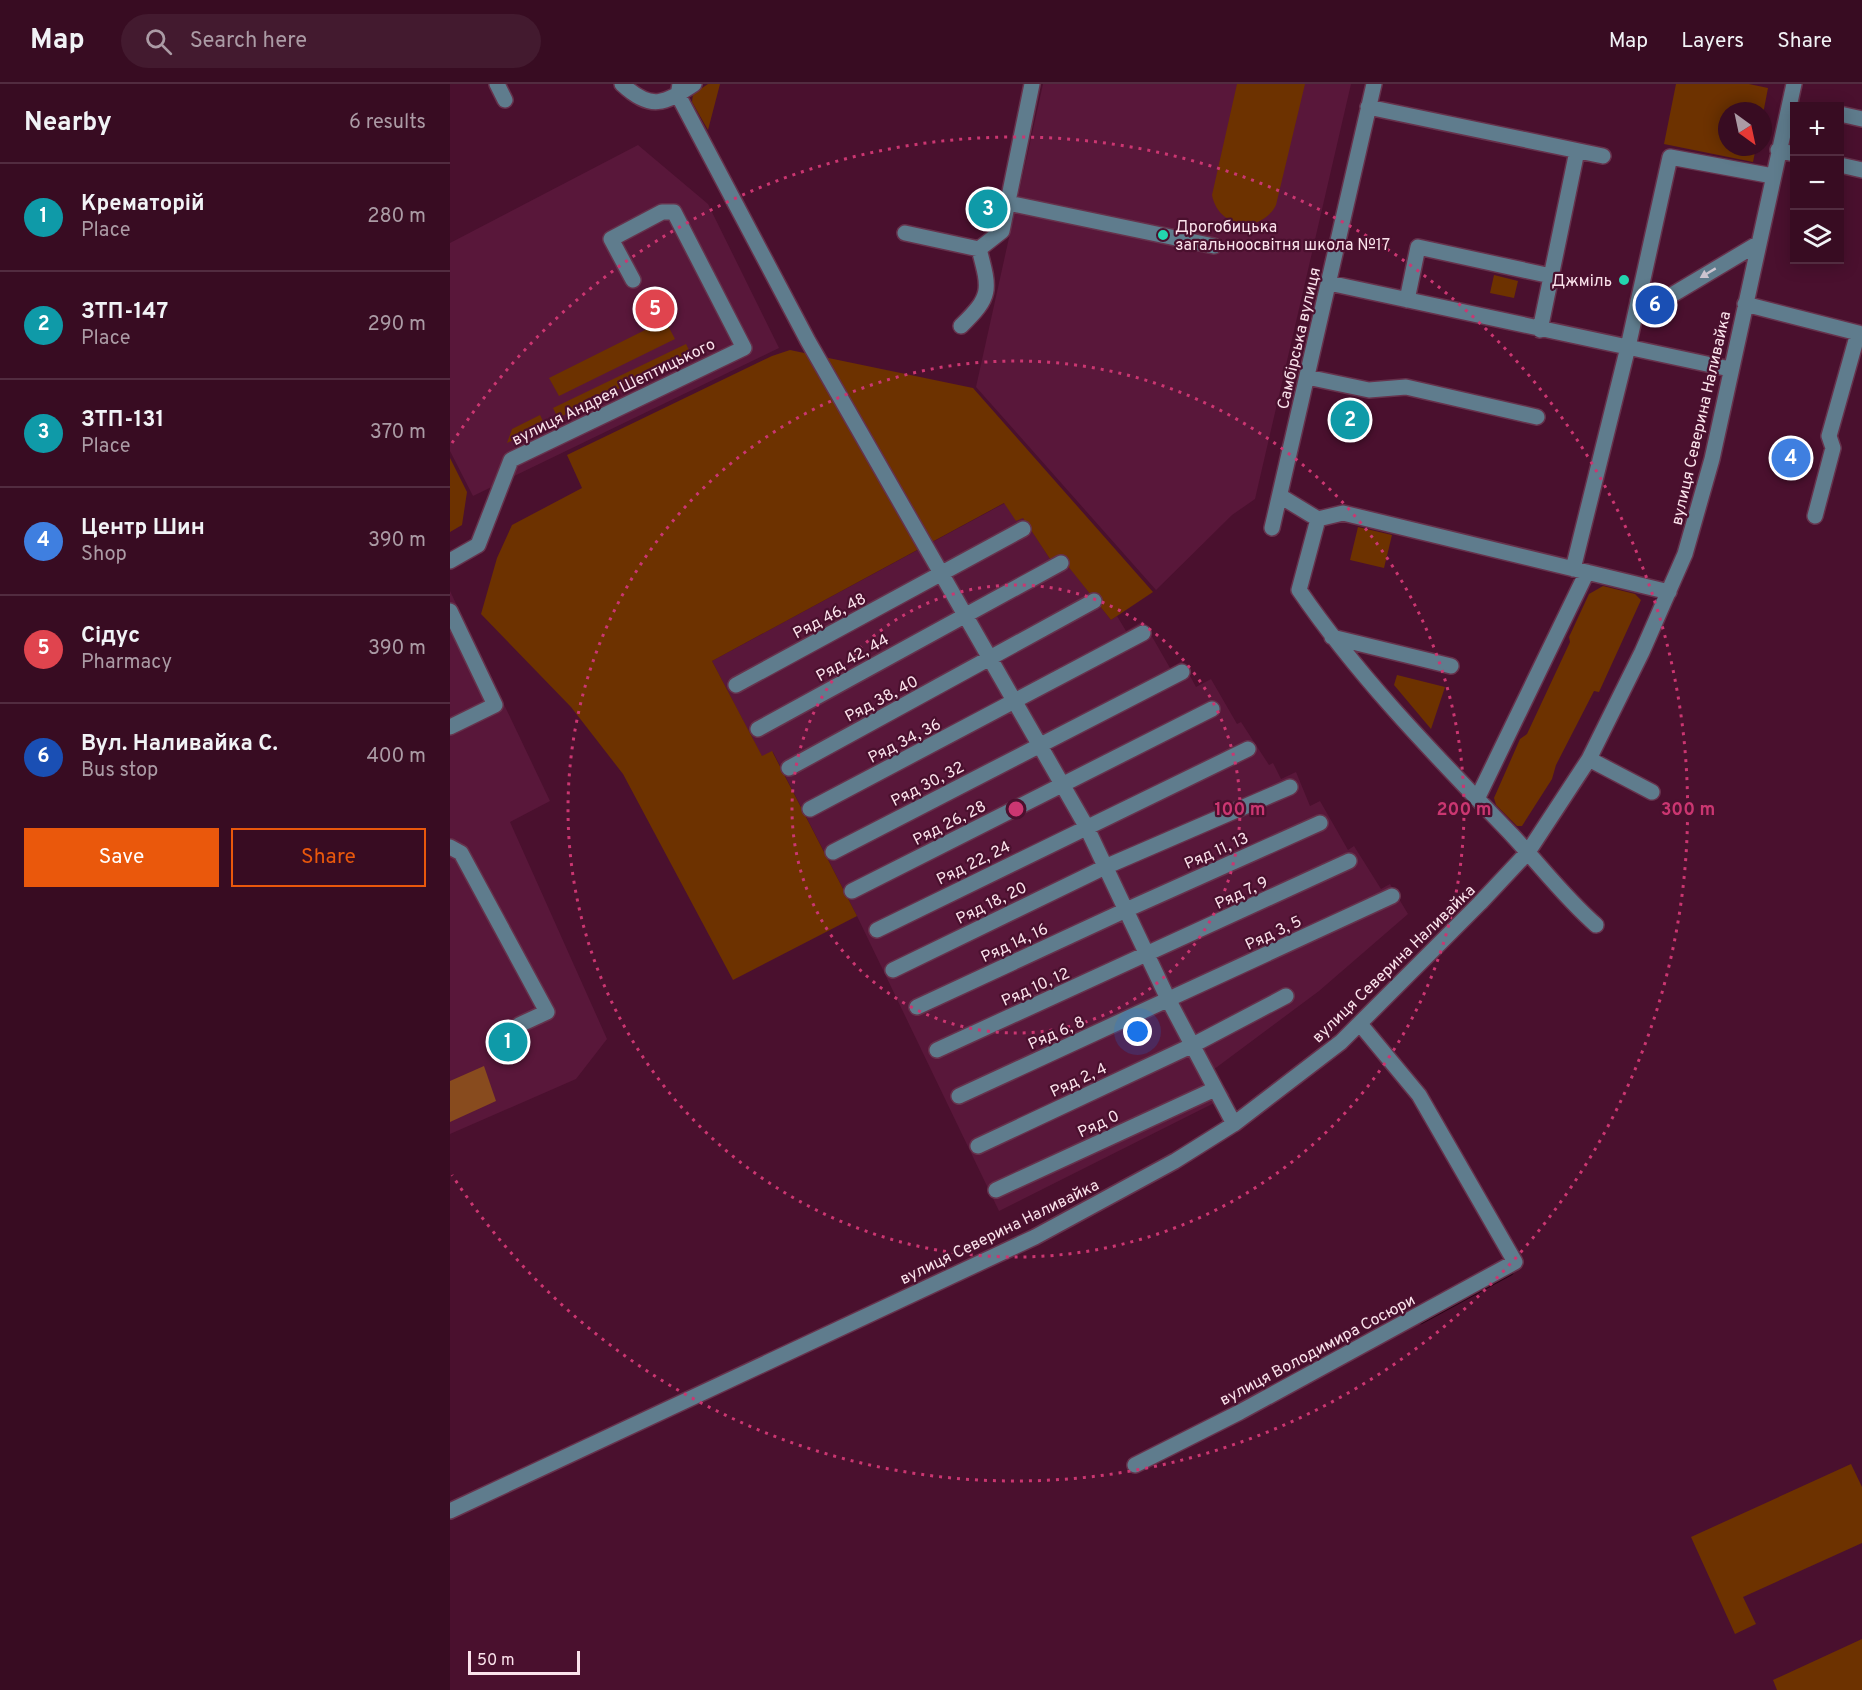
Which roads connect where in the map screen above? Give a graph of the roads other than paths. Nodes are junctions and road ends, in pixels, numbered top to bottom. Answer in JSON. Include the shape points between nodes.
{"nodes":[{"id":1,"x":497,"y":84,"type":"edge"},
{"id":2,"x":622,"y":84,"type":"edge"},
{"id":3,"x":694,"y":84,"type":"edge"},
{"id":4,"x":1032,"y":84,"type":"edge"},
{"id":5,"x":1374,"y":84,"type":"edge"},
{"id":6,"x":1794,"y":84,"type":"edge"},
{"id":7,"x":679,"y":89,"type":"edge"},
{"id":8,"x":505,"y":100,"type":"dead end"},
{"id":9,"x":1793,"y":102,"type":"edge"},
{"id":10,"x":1368,"y":107,"type":"junction"},
{"id":11,"x":1790,"y":115,"type":"edge"},
{"id":12,"x":1844,"y":115,"type":"edge"},
{"id":13,"x":1862,"y":119,"type":"edge"},
{"id":14,"x":1778,"y":150,"type":"junction"},
{"id":15,"x":1577,"y":151,"type":"junction"},
{"id":16,"x":1790,"y":153,"type":"edge"},
{"id":17,"x":1603,"y":156,"type":"dead end"},
{"id":18,"x":1844,"y":166,"type":"edge"},
{"id":19,"x":1862,"y":170,"type":"edge"},
{"id":20,"x":1773,"y":176,"type":"junction"},
{"id":21,"x":1008,"y":203,"type":"junction"},
{"id":22,"x":905,"y":233,"type":"dead end"},
{"id":23,"x":1759,"y":243,"type":"junction"},
{"id":24,"x":1214,"y":246,"type":"dead end"},
{"id":25,"x":979,"y":249,"type":"junction"},
{"id":26,"x":1551,"y":276,"type":"junction"},
{"id":27,"x":633,"y":280,"type":"dead end"},
{"id":28,"x":1329,"y":283,"type":"junction"},
{"id":29,"x":1407,"y":300,"type":"junction"},
{"id":30,"x":1638,"y":301,"type":"junction"},
{"id":31,"x":1745,"y":304,"type":"junction"},
{"id":32,"x":961,"y":326,"type":"dead end"},
{"id":33,"x":1540,"y":330,"type":"junction"},
{"id":34,"x":1860,"y":333,"type":"edge"},
{"id":35,"x":1628,"y":347,"type":"junction"},
{"id":36,"x":1730,"y":369,"type":"junction"},
{"id":37,"x":1307,"y":377,"type":"junction"},
{"id":38,"x":1537,"y":417,"type":"dead end"},
{"id":39,"x":1281,"y":496,"type":"junction"},
{"id":40,"x":1815,"y":516,"type":"dead end"},
{"id":41,"x":1318,"y":519,"type":"junction"},
{"id":42,"x":1272,"y":528,"type":"dead end"},
{"id":43,"x":1023,"y":529,"type":"dead end"},
{"id":44,"x":450,"y":561,"type":"edge"},
{"id":45,"x":1061,"y":563,"type":"dead end"},
{"id":46,"x":1580,"y":570,"type":"junction"},
{"id":47,"x":940,"y":576,"type":"junction"},
{"id":48,"x":1669,"y":592,"type":"junction"},
{"id":49,"x":1094,"y":601,"type":"dead end"},
{"id":50,"x":450,"y":611,"type":"edge"},
{"id":51,"x":964,"y":616,"type":"junction"},
{"id":52,"x":1143,"y":633,"type":"dead end"},
{"id":53,"x":1332,"y":637,"type":"junction"},
{"id":54,"x":989,"y":660,"type":"junction"},
{"id":55,"x":1451,"y":666,"type":"dead end"},
{"id":56,"x":1182,"y":672,"type":"dead end"},
{"id":57,"x":736,"y":686,"type":"dead end"},
{"id":58,"x":1014,"y":703,"type":"junction"},
{"id":59,"x":1212,"y":709,"type":"dead end"},
{"id":60,"x":450,"y":727,"type":"edge"},
{"id":61,"x":758,"y":729,"type":"dead end"},
{"id":62,"x":1039,"y":746,"type":"junction"},
{"id":63,"x":1248,"y":749,"type":"dead end"},
{"id":64,"x":1589,"y":759,"type":"junction"},
{"id":65,"x":789,"y":768,"type":"dead end"},
{"id":66,"x":1062,"y":785,"type":"junction"},
{"id":67,"x":1290,"y":787,"type":"dead end"},
{"id":68,"x":1652,"y":792,"type":"dead end"},
{"id":69,"x":1478,"y":799,"type":"junction"},
{"id":70,"x":810,"y":809,"type":"dead end"},
{"id":71,"x":1320,"y":823,"type":"dead end"},
{"id":72,"x":1086,"y":826,"type":"junction"},
{"id":73,"x":450,"y":847,"type":"edge"},
{"id":74,"x":833,"y":852,"type":"dead end"},
{"id":75,"x":1528,"y":852,"type":"junction"},
{"id":76,"x":1349,"y":861,"type":"dead end"},
{"id":77,"x":1105,"y":867,"type":"junction"},
{"id":78,"x":852,"y":891,"type":"dead end"},
{"id":79,"x":1392,"y":896,"type":"dead end"},
{"id":80,"x":1126,"y":910,"type":"junction"},
{"id":81,"x":1596,"y":925,"type":"dead end"},
{"id":82,"x":876,"y":930,"type":"dead end"},
{"id":83,"x":1148,"y":956,"type":"junction"},
{"id":84,"x":893,"y":970,"type":"dead end"},
{"id":85,"x":1286,"y":996,"type":"dead end"},
{"id":86,"x":1169,"y":1001,"type":"junction"},
{"id":87,"x":917,"y":1007,"type":"dead end"},
{"id":88,"x":1360,"y":1024,"type":"junction"},
{"id":89,"x":519,"y":1025,"type":"dead end"},
{"id":90,"x":1192,"y":1045,"type":"junction"},
{"id":91,"x":937,"y":1050,"type":"dead end"},
{"id":92,"x":1215,"y":1089,"type":"junction"},
{"id":93,"x":958,"y":1096,"type":"dead end"},
{"id":94,"x":1234,"y":1124,"type":"junction"},
{"id":95,"x":978,"y":1146,"type":"dead end"},
{"id":96,"x":996,"y":1190,"type":"dead end"},
{"id":97,"x":1135,"y":1465,"type":"dead end"},
{"id":98,"x":450,"y":1511,"type":"edge"}],
"edges":[{"from":1,"to":8,"type":"street"},
{"from":2,"to":7,"type":"street","via":[[647,102],[663,102]]},
{"from":3,"to":7,"type":"street"},
{"from":4,"to":21,"type":"street"},
{"from":5,"to":10,"type":"street","name":"Самбірська вулиця"},
{"from":6,"to":9,"type":"street","name":"вулиця Северина Наливайка"},
{"from":7,"to":47,"type":"street","via":[[808,341]]},
{"from":10,"to":15,"type":"street"},
{"from":10,"to":28,"type":"street","name":"Самбірська вулиця"},
{"from":11,"to":14,"type":"street","name":"вулиця Северина Наливайка"},
{"from":12,"to":13,"type":"street"},
{"from":14,"to":16,"type":"street"},
{"from":14,"to":20,"type":"street","name":"вулиця Северина Наливайка"},
{"from":15,"to":17,"type":"street"},
{"from":15,"to":26,"type":"street"},
{"from":18,"to":19,"type":"street"},
{"from":20,"to":23,"type":"street","name":"вулиця Северина Наливайка"},
{"from":20,"to":30,"type":"street","via":[[1670,157]]},
{"from":21,"to":24,"type":"street"},
{"from":21,"to":25,"type":"street","via":[[1002,231]]},
{"from":22,"to":25,"type":"street"},
{"from":23,"to":30,"type":"street","one_way":true,"via":[[1655,305]]},
{"from":23,"to":31,"type":"street","name":"вулиця Северина Наливайка"},
{"from":25,"to":32,"type":"street","via":[[988,280],[982,305]]},
{"from":26,"to":29,"type":"street","via":[[1418,247]]},
{"from":26,"to":33,"type":"street"},
{"from":27,"to":44,"type":"street","name":"вулиця Андрея Шептицького","via":[[611,239],[662,212],[674,212],[744,348],[511,460],[478,545]]},
{"from":28,"to":29,"type":"street"},
{"from":28,"to":37,"type":"street","name":"Самбірська вулиця"},
{"from":29,"to":33,"type":"street"},
{"from":30,"to":35,"type":"street"},
{"from":31,"to":34,"type":"street"},
{"from":31,"to":36,"type":"street","name":"вулиця Северина Наливайка"},
{"from":33,"to":35,"type":"street"},
{"from":34,"to":40,"type":"street","via":[[1829,436],[1833,448]]},
{"from":35,"to":36,"type":"street"},
{"from":35,"to":46,"type":"street"},
{"from":36,"to":48,"type":"street","name":"вулиця Северина Наливайка","via":[[1699,514]]},
{"from":37,"to":38,"type":"street","via":[[1369,390],[1406,387]]},
{"from":37,"to":39,"type":"street","name":"Самбірська вулиця"},
{"from":39,"to":41,"type":"street"},
{"from":39,"to":42,"type":"street","name":"Самбірська вулиця"},
{"from":41,"to":46,"type":"street","via":[[1343,513]]},
{"from":41,"to":53,"type":"street","via":[[1299,590]]},
{"from":43,"to":47,"type":"street","name":"Ряд 46, 48"},
{"from":45,"to":51,"type":"street","name":"Ряд 42, 44"},
{"from":46,"to":48,"type":"street"},
{"from":46,"to":69,"type":"street"},
{"from":47,"to":51,"type":"street"},
{"from":47,"to":57,"type":"street","name":"Ряд 46, 48"},
{"from":48,"to":64,"type":"street","name":"вулиця Северина Наливайка"},
{"from":49,"to":54,"type":"street","name":"Ряд 38, 40"},
{"from":50,"to":60,"type":"street","via":[[495,705]]},
{"from":51,"to":54,"type":"street"},
{"from":51,"to":61,"type":"street","name":"Ряд 42, 44"},
{"from":52,"to":58,"type":"street","name":"Ряд 34, 36"},
{"from":53,"to":55,"type":"street"},
{"from":53,"to":69,"type":"street"},
{"from":54,"to":58,"type":"street"},
{"from":54,"to":65,"type":"street","name":"Ряд 38, 40"},
{"from":56,"to":62,"type":"street","name":"Ряд 30, 32"},
{"from":58,"to":62,"type":"street"},
{"from":58,"to":70,"type":"street","name":"Ряд 34, 36"},
{"from":59,"to":66,"type":"street","name":"Ряд 26, 28"},
{"from":62,"to":66,"type":"street"},
{"from":62,"to":74,"type":"street","name":"Ряд 30, 32"},
{"from":63,"to":72,"type":"street","name":"Ряд 22, 24"},
{"from":64,"to":68,"type":"street"},
{"from":64,"to":75,"type":"street","name":"вулиця Северина Наливайка"},
{"from":66,"to":72,"type":"street"},
{"from":66,"to":78,"type":"street","name":"Ряд 26, 28"},
{"from":67,"to":77,"type":"street","name":"Ряд 18, 20"},
{"from":69,"to":75,"type":"street"},
{"from":71,"to":80,"type":"street","name":"Ряд 11, 13"},
{"from":72,"to":77,"type":"street"},
{"from":72,"to":82,"type":"street","name":"Ряд 22, 24"},
{"from":73,"to":89,"type":"street","via":[[461,853],[547,1012]]},
{"from":75,"to":81,"type":"street"},
{"from":75,"to":88,"type":"street","name":"вулиця Северина Наливайка"},
{"from":76,"to":83,"type":"street","name":"Ряд 7, 9"},
{"from":77,"to":80,"type":"street"},
{"from":77,"to":84,"type":"street","name":"Ряд 18, 20"},
{"from":79,"to":86,"type":"street","name":"Ряд 3, 5"},
{"from":80,"to":83,"type":"street"},
{"from":80,"to":87,"type":"street","name":"Ряд 14, 16"},
{"from":83,"to":86,"type":"street"},
{"from":83,"to":91,"type":"street","name":"Ряд 10, 12"},
{"from":85,"to":90,"type":"street","name":"Ряд 2, 4"},
{"from":86,"to":90,"type":"street"},
{"from":86,"to":93,"type":"street","name":"Ряд 6, 8"},
{"from":88,"to":94,"type":"street","name":"вулиця Северина Наливайка"},
{"from":88,"to":97,"type":"street","name":"вулиця Володимира Сосюри","via":[[1419,1095],[1515,1262]]},
{"from":90,"to":92,"type":"street"},
{"from":90,"to":95,"type":"street","name":"Ряд 2, 4"},
{"from":92,"to":94,"type":"street"},
{"from":92,"to":96,"type":"street","name":"Ряд 0"},
{"from":94,"to":98,"type":"street","name":"вулиця Северина Наливайка","via":[[1176,1161],[1035,1237]]}]}
